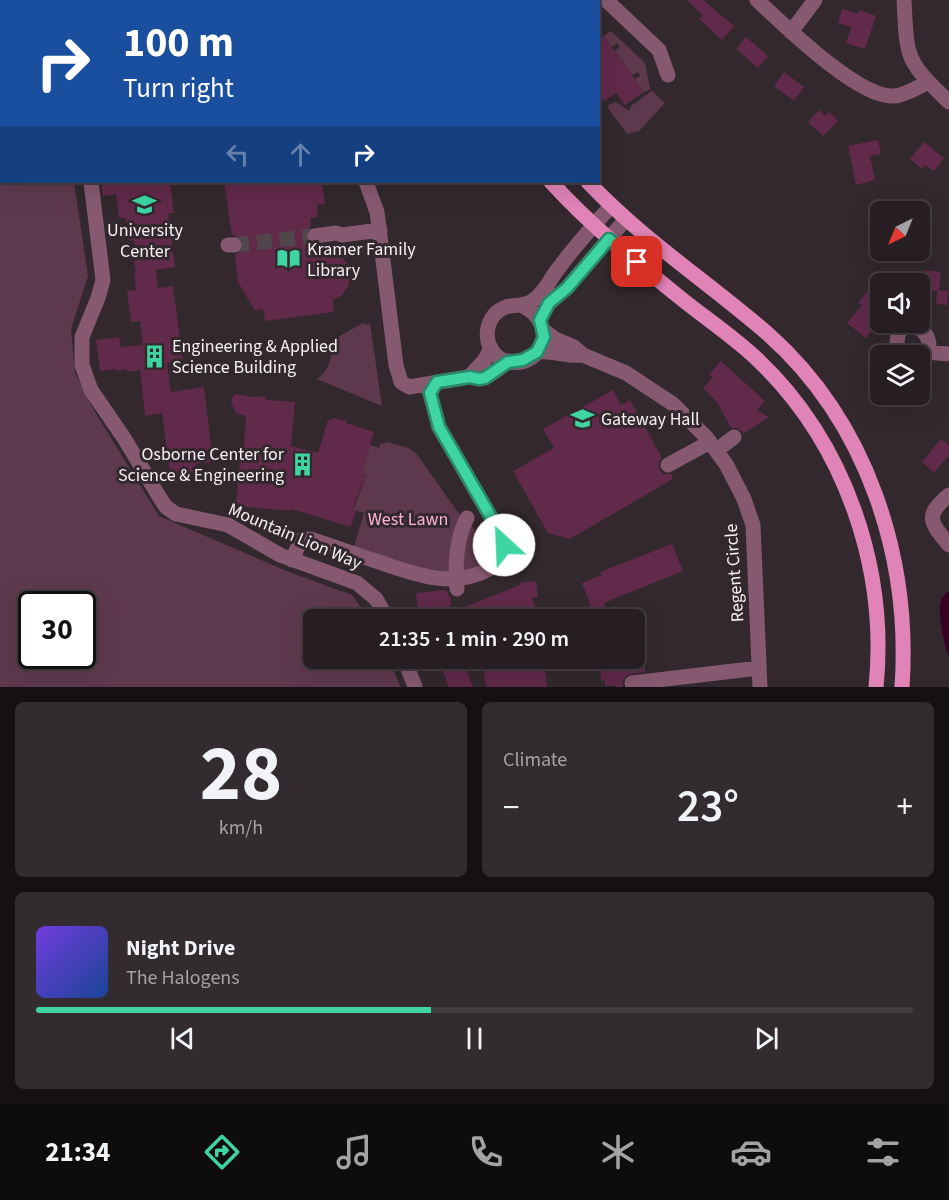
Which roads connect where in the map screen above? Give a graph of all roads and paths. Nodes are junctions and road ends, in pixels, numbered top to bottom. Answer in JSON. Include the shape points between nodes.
{"nodes":[{"id":1,"x":606,"y":0,"type":"edge"},
{"id":2,"x":757,"y":0,"type":"edge"},
{"id":3,"x":815,"y":0,"type":"edge"},
{"id":4,"x":904,"y":0,"type":"edge"},
{"id":5,"x":790,"y":32,"type":"junction"},
{"id":6,"x":668,"y":75,"type":"dead end"},
{"id":7,"x":928,"y":82,"type":"junction"},
{"id":8,"x":949,"y":102,"type":"edge"},
{"id":9,"x":91,"y":183,"type":"edge"},
{"id":10,"x":366,"y":183,"type":"edge"},
{"id":11,"x":552,"y":183,"type":"edge"},
{"id":12,"x":589,"y":183,"type":"edge"},
{"id":13,"x":611,"y":206,"type":"junction"},
{"id":14,"x":625,"y":220,"type":"junction"},
{"id":15,"x":594,"y":225,"type":"junction"},
{"id":16,"x":380,"y":230,"type":"junction"},
{"id":17,"x":315,"y":236,"type":"tunnel mouth"},
{"id":18,"x":609,"y":239,"type":"junction"},
{"id":19,"x":523,"y":306,"type":"junction"},
{"id":20,"x":542,"y":325,"type":"junction"},
{"id":21,"x":899,"y":345,"type":"edge"},
{"id":22,"x":929,"y":345,"type":"edge"},
{"id":23,"x":491,"y":348,"type":"junction"},
{"id":24,"x":537,"y":352,"type":"junction"},
{"id":25,"x":949,"y":354,"type":"edge"},
{"id":26,"x":583,"y":355,"type":"junction"},
{"id":27,"x":930,"y":355,"type":"edge"},
{"id":28,"x":508,"y":362,"type":"junction"},
{"id":29,"x":470,"y":377,"type":"junction"},
{"id":30,"x":437,"y":382,"type":"junction"},
{"id":31,"x":734,"y":437,"type":"dead end"},
{"id":32,"x":713,"y":446,"type":"junction"},
{"id":33,"x":668,"y":465,"type":"dead end"},
{"id":34,"x":949,"y":495,"type":"edge"},
{"id":35,"x":467,"y":518,"type":"dead end"},
{"id":36,"x":949,"y":545,"type":"edge"},
{"id":37,"x":292,"y":560,"type":"junction"},
{"id":38,"x":456,"y":584,"type":"junction"},
{"id":39,"x":381,"y":609,"type":"edge"},
{"id":40,"x":759,"y":668,"type":"junction"},
{"id":41,"x":408,"y":669,"type":"edge"},
{"id":42,"x":632,"y":683,"type":"dead end"},
{"id":43,"x":415,"y":687,"type":"edge"},
{"id":44,"x":760,"y":687,"type":"edge"},
{"id":45,"x":876,"y":687,"type":"edge"},
{"id":46,"x":902,"y":687,"type":"edge"}],
"edges":[{"from":1,"to":6,"type":"street","via":[[659,50]]},
{"from":2,"to":5,"type":"street"},
{"from":3,"to":5,"type":"street"},
{"from":4,"to":7,"type":"street","via":[[906,46],[914,67]]},
{"from":5,"to":7,"type":"street","via":[[869,90],[893,96]]},
{"from":7,"to":8,"type":"street"},
{"from":9,"to":37,"type":"street","name":"Mountain Lion Way","via":[[103,280],[82,337],[82,365],[91,390],[170,512],[228,525]]},
{"from":10,"to":16,"type":"street","name":"Regent Circle"},
{"from":11,"to":15,"type":"main road"},
{"from":12,"to":13,"type":"main road"},
{"from":13,"to":14,"type":"main road"},
{"from":13,"to":15,"type":"street"},
{"from":14,"to":18,"type":"street"},
{"from":14,"to":46,"type":"main road","via":[[793,359],[848,435],[877,497],[895,558],[903,624]]},
{"from":15,"to":18,"type":"main road"},
{"from":15,"to":19,"type":"street","via":[[538,297]]},
{"from":16,"to":17,"type":"street"},
{"from":16,"to":30,"type":"street","name":"Regent Circle","via":[[399,379],[410,387]]},
{"from":18,"to":20,"type":"street","via":[[549,303]]},
{"from":18,"to":45,"type":"main road","via":[[758,360],[792,399],[825,447],[853,506],[870,566],[877,625]]},
{"from":19,"to":20,"type":"street","via":[[533,311]]},
{"from":19,"to":23,"type":"street","via":[[505,307],[494,315],[487,328]]},
{"from":20,"to":24,"type":"street","via":[[543,342]]},
{"from":20,"to":26,"type":"street","name":"Regent Circle","via":[[555,339]]},
{"from":21,"to":22,"type":"street","via":[[903,330],[913,325],[927,332]]},
{"from":23,"to":28,"type":"street"},
{"from":23,"to":29,"type":"street"},
{"from":24,"to":26,"type":"street","name":"Regent Circle"},
{"from":24,"to":28,"type":"street","name":"Regent Circle"},
{"from":25,"to":27,"type":"street"},
{"from":26,"to":32,"type":"street","name":"Regent Circle","via":[[626,373],[652,390],[692,422]]},
{"from":28,"to":29,"type":"street","name":"Regent Circle","via":[[485,378]]},
{"from":29,"to":30,"type":"street","name":"Regent Circle"},
{"from":30,"to":38,"type":"street","via":[[430,393],[439,427],[504,545],[501,558],[491,568]]},
{"from":31,"to":32,"type":"street"},
{"from":32,"to":33,"type":"street"},
{"from":32,"to":40,"type":"street","name":"Regent Circle","via":[[736,482],[753,525]]},
{"from":34,"to":36,"type":"street","via":[[931,515]]},
{"from":35,"to":38,"type":"street","via":[[456,560]]},
{"from":37,"to":38,"type":"street","via":[[301,540],[310,539]]},
{"from":37,"to":39,"type":"street","name":"Mountain Lion Way","via":[[357,583]]},
{"from":40,"to":42,"type":"street"},
{"from":40,"to":44,"type":"street","name":"Regent Circle"},
{"from":41,"to":43,"type":"street"}]}
